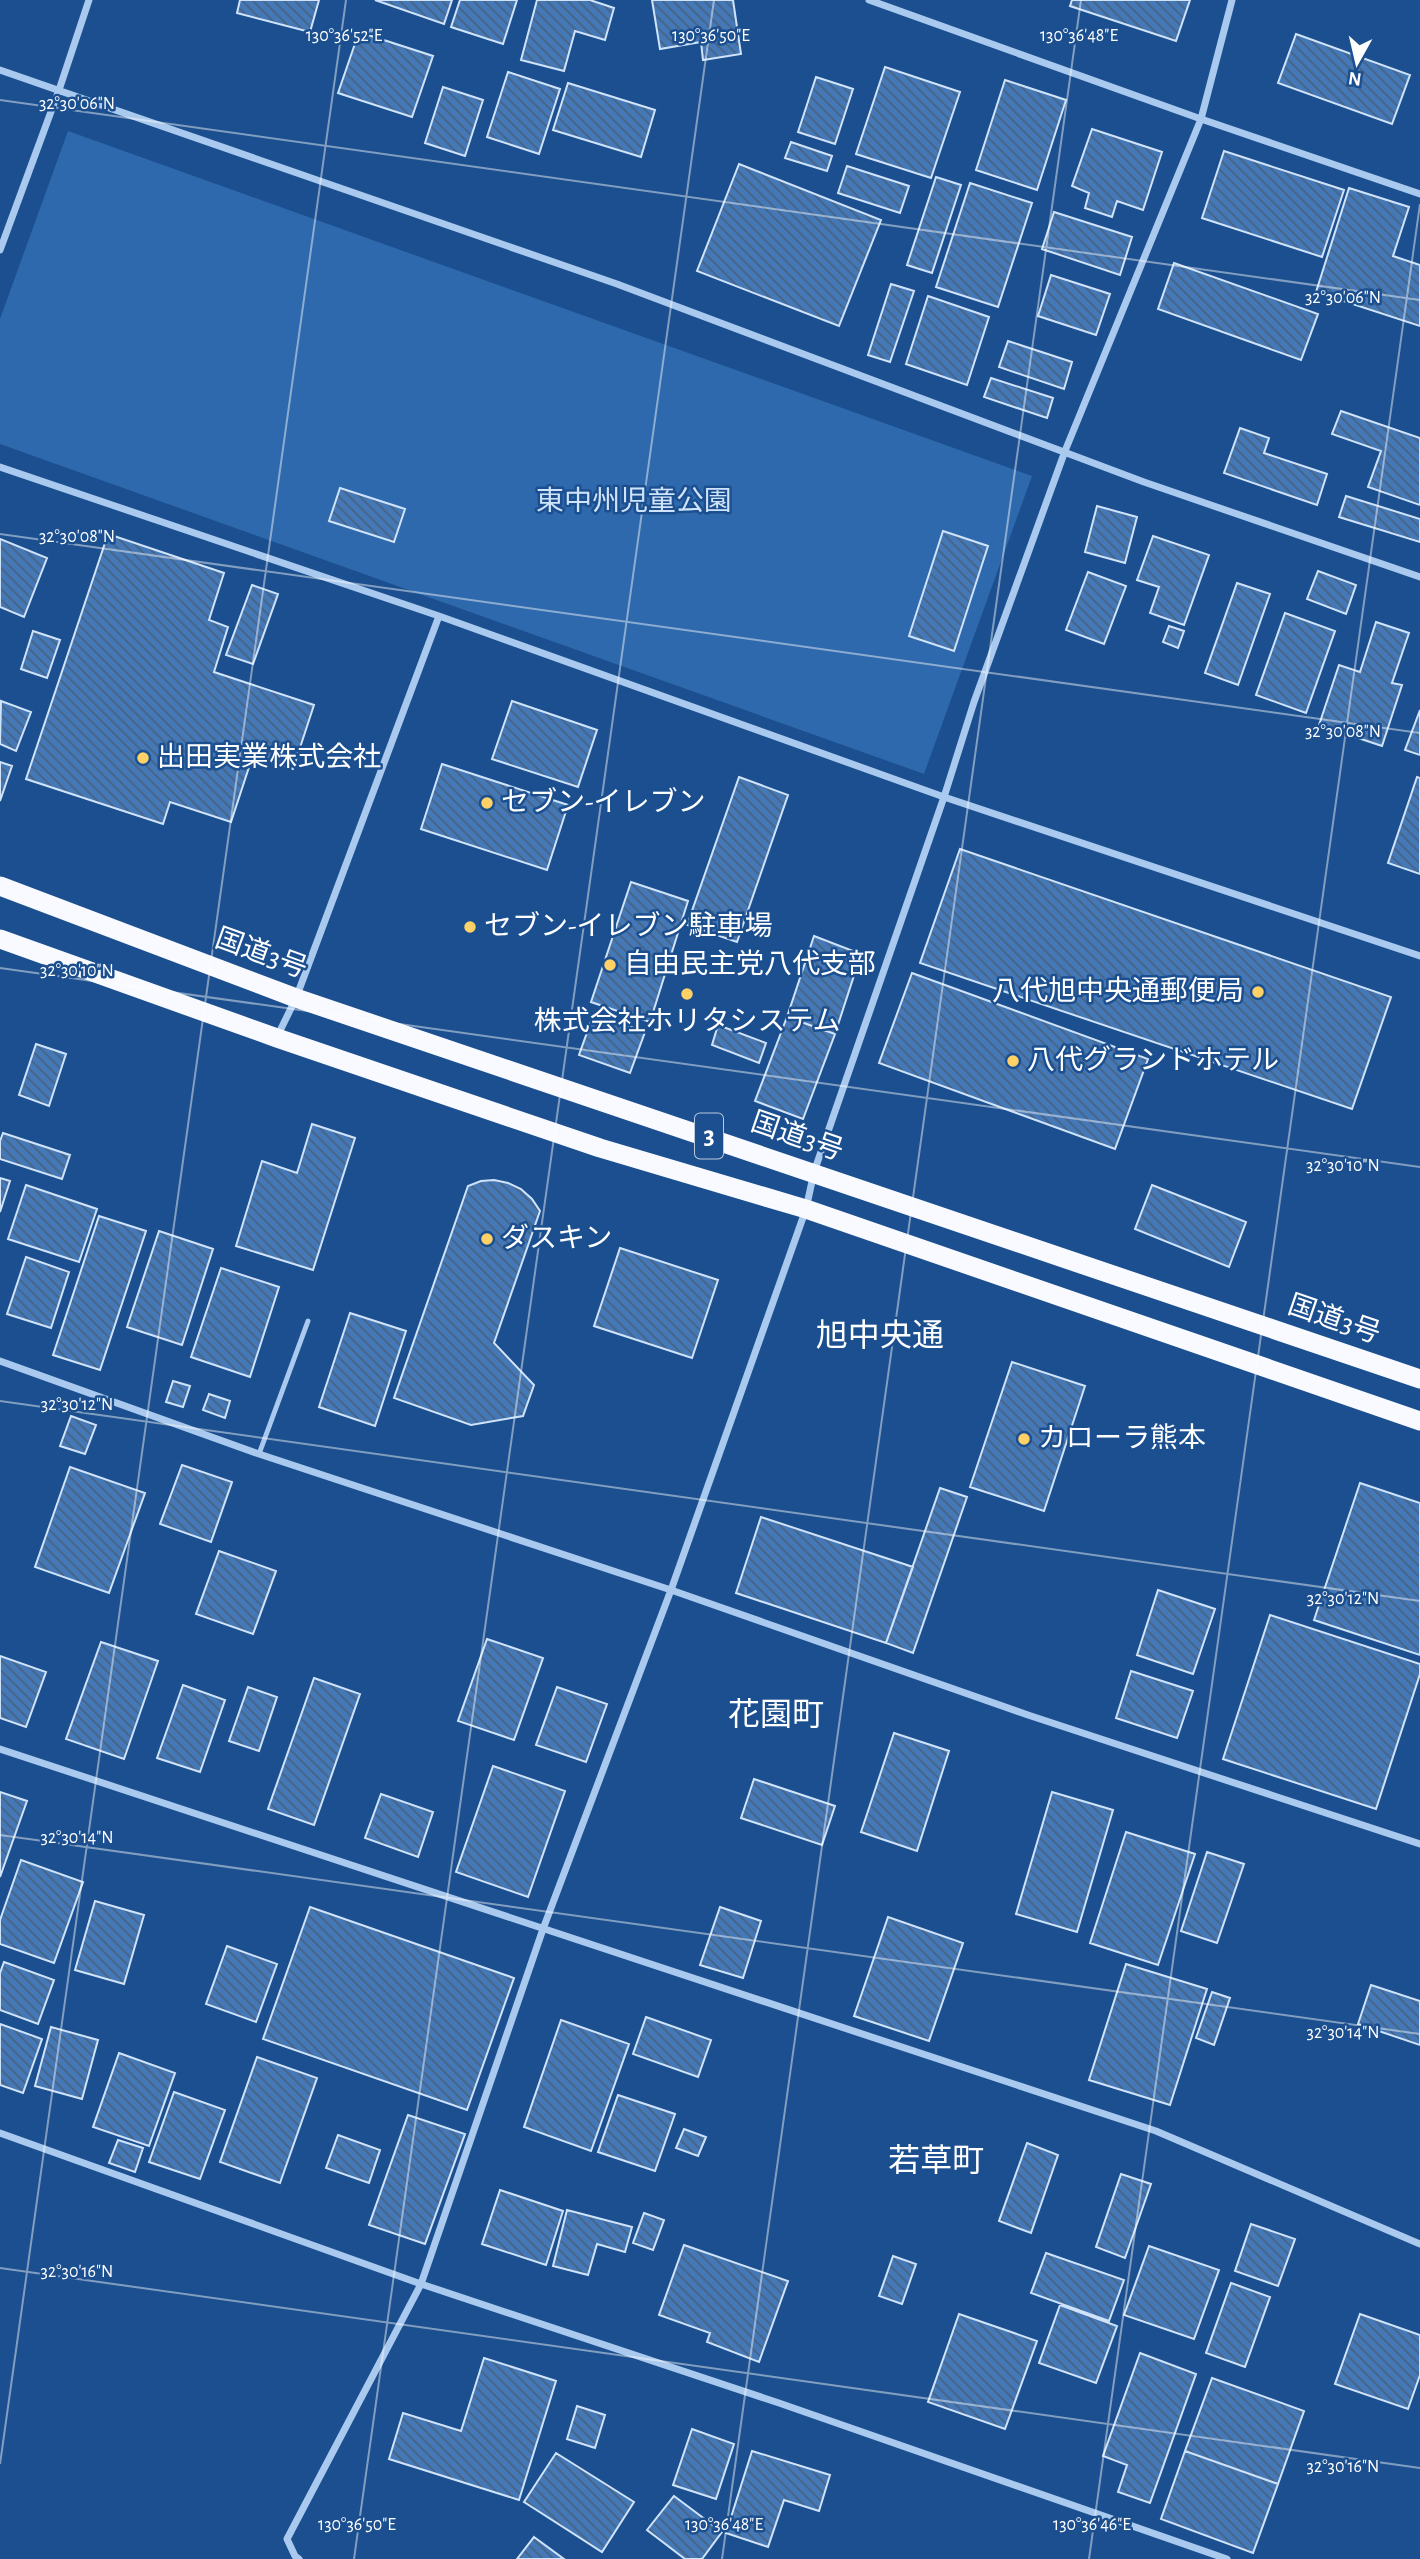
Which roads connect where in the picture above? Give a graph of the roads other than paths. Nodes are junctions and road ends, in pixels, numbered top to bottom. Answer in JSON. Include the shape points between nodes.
{"nodes":[{"id":1,"x":89,"y":0,"type":"edge"},
{"id":2,"x":869,"y":0,"type":"edge"},
{"id":3,"x":1232,"y":0,"type":"edge"},
{"id":4,"x":0,"y":71,"type":"edge"},
{"id":5,"x":60,"y":90,"type":"junction"},
{"id":6,"x":1201,"y":119,"type":"junction"},
{"id":7,"x":1420,"y":194,"type":"edge"},
{"id":8,"x":0,"y":250,"type":"edge"},
{"id":9,"x":1065,"y":451,"type":"junction"},
{"id":10,"x":0,"y":467,"type":"edge"},
{"id":11,"x":1420,"y":577,"type":"edge"},
{"id":12,"x":439,"y":616,"type":"junction"},
{"id":13,"x":944,"y":797,"type":"junction"},
{"id":14,"x":0,"y":886,"type":"edge"},
{"id":15,"x":0,"y":939,"type":"edge"},
{"id":16,"x":1420,"y":956,"type":"edge"},
{"id":17,"x":296,"y":998,"type":"junction"},
{"id":18,"x":277,"y":1038,"type":"junction"},
{"id":19,"x":814,"y":1172,"type":"junction"},
{"id":20,"x":806,"y":1209,"type":"junction"},
{"id":21,"x":309,"y":1321,"type":"dead end"},
{"id":22,"x":0,"y":1361,"type":"edge"},
{"id":23,"x":1420,"y":1379,"type":"edge"},
{"id":24,"x":1420,"y":1421,"type":"edge"},
{"id":25,"x":259,"y":1454,"type":"junction"},
{"id":26,"x":671,"y":1590,"type":"junction"},
{"id":27,"x":0,"y":1749,"type":"edge"},
{"id":28,"x":1420,"y":1844,"type":"edge"},
{"id":29,"x":543,"y":1929,"type":"junction"},
{"id":30,"x":0,"y":2133,"type":"edge"},
{"id":31,"x":1420,"y":2244,"type":"edge"},
{"id":32,"x":421,"y":2284,"type":"junction"},
{"id":33,"x":296,"y":2558,"type":"edge"},
{"id":34,"x":1227,"y":2559,"type":"edge"}],
"edges":[{"from":1,"to":5,"type":"street"},
{"from":2,"to":6,"type":"street"},
{"from":3,"to":6,"type":"street"},
{"from":4,"to":5,"type":"street"},
{"from":5,"to":8,"type":"street"},
{"from":5,"to":9,"type":"street","via":[[617,284]]},
{"from":6,"to":7,"type":"street"},
{"from":6,"to":9,"type":"street"},
{"from":9,"to":11,"type":"street"},
{"from":9,"to":13,"type":"street"},
{"from":10,"to":12,"type":"street"},
{"from":12,"to":13,"type":"street"},
{"from":12,"to":17,"type":"street"},
{"from":13,"to":16,"type":"street"},
{"from":13,"to":19,"type":"street"},
{"from":14,"to":17,"type":"highway","name":"国道3号","number":"3"},
{"from":15,"to":18,"type":"highway","number":"3"},
{"from":17,"to":18,"type":"street"},
{"from":17,"to":19,"type":"highway","name":"国道3号","number":"3"},
{"from":18,"to":20,"type":"highway","number":"3","via":[[600,1148]]},
{"from":19,"to":20,"type":"street"},
{"from":19,"to":23,"type":"highway","name":"国道3号","number":"3"},
{"from":20,"to":24,"type":"highway","number":"3"},
{"from":20,"to":26,"type":"street"},
{"from":21,"to":25,"type":"lane"},
{"from":22,"to":25,"type":"street"},
{"from":25,"to":26,"type":"street"},
{"from":26,"to":28,"type":"street","via":[[1028,1715]]},
{"from":26,"to":29,"type":"street"},
{"from":27,"to":29,"type":"street"},
{"from":29,"to":31,"type":"street","via":[[1156,2131]]},
{"from":29,"to":32,"type":"street"},
{"from":30,"to":32,"type":"street"},
{"from":32,"to":33,"type":"street","via":[[287,2539]]},
{"from":32,"to":34,"type":"street"}]}
